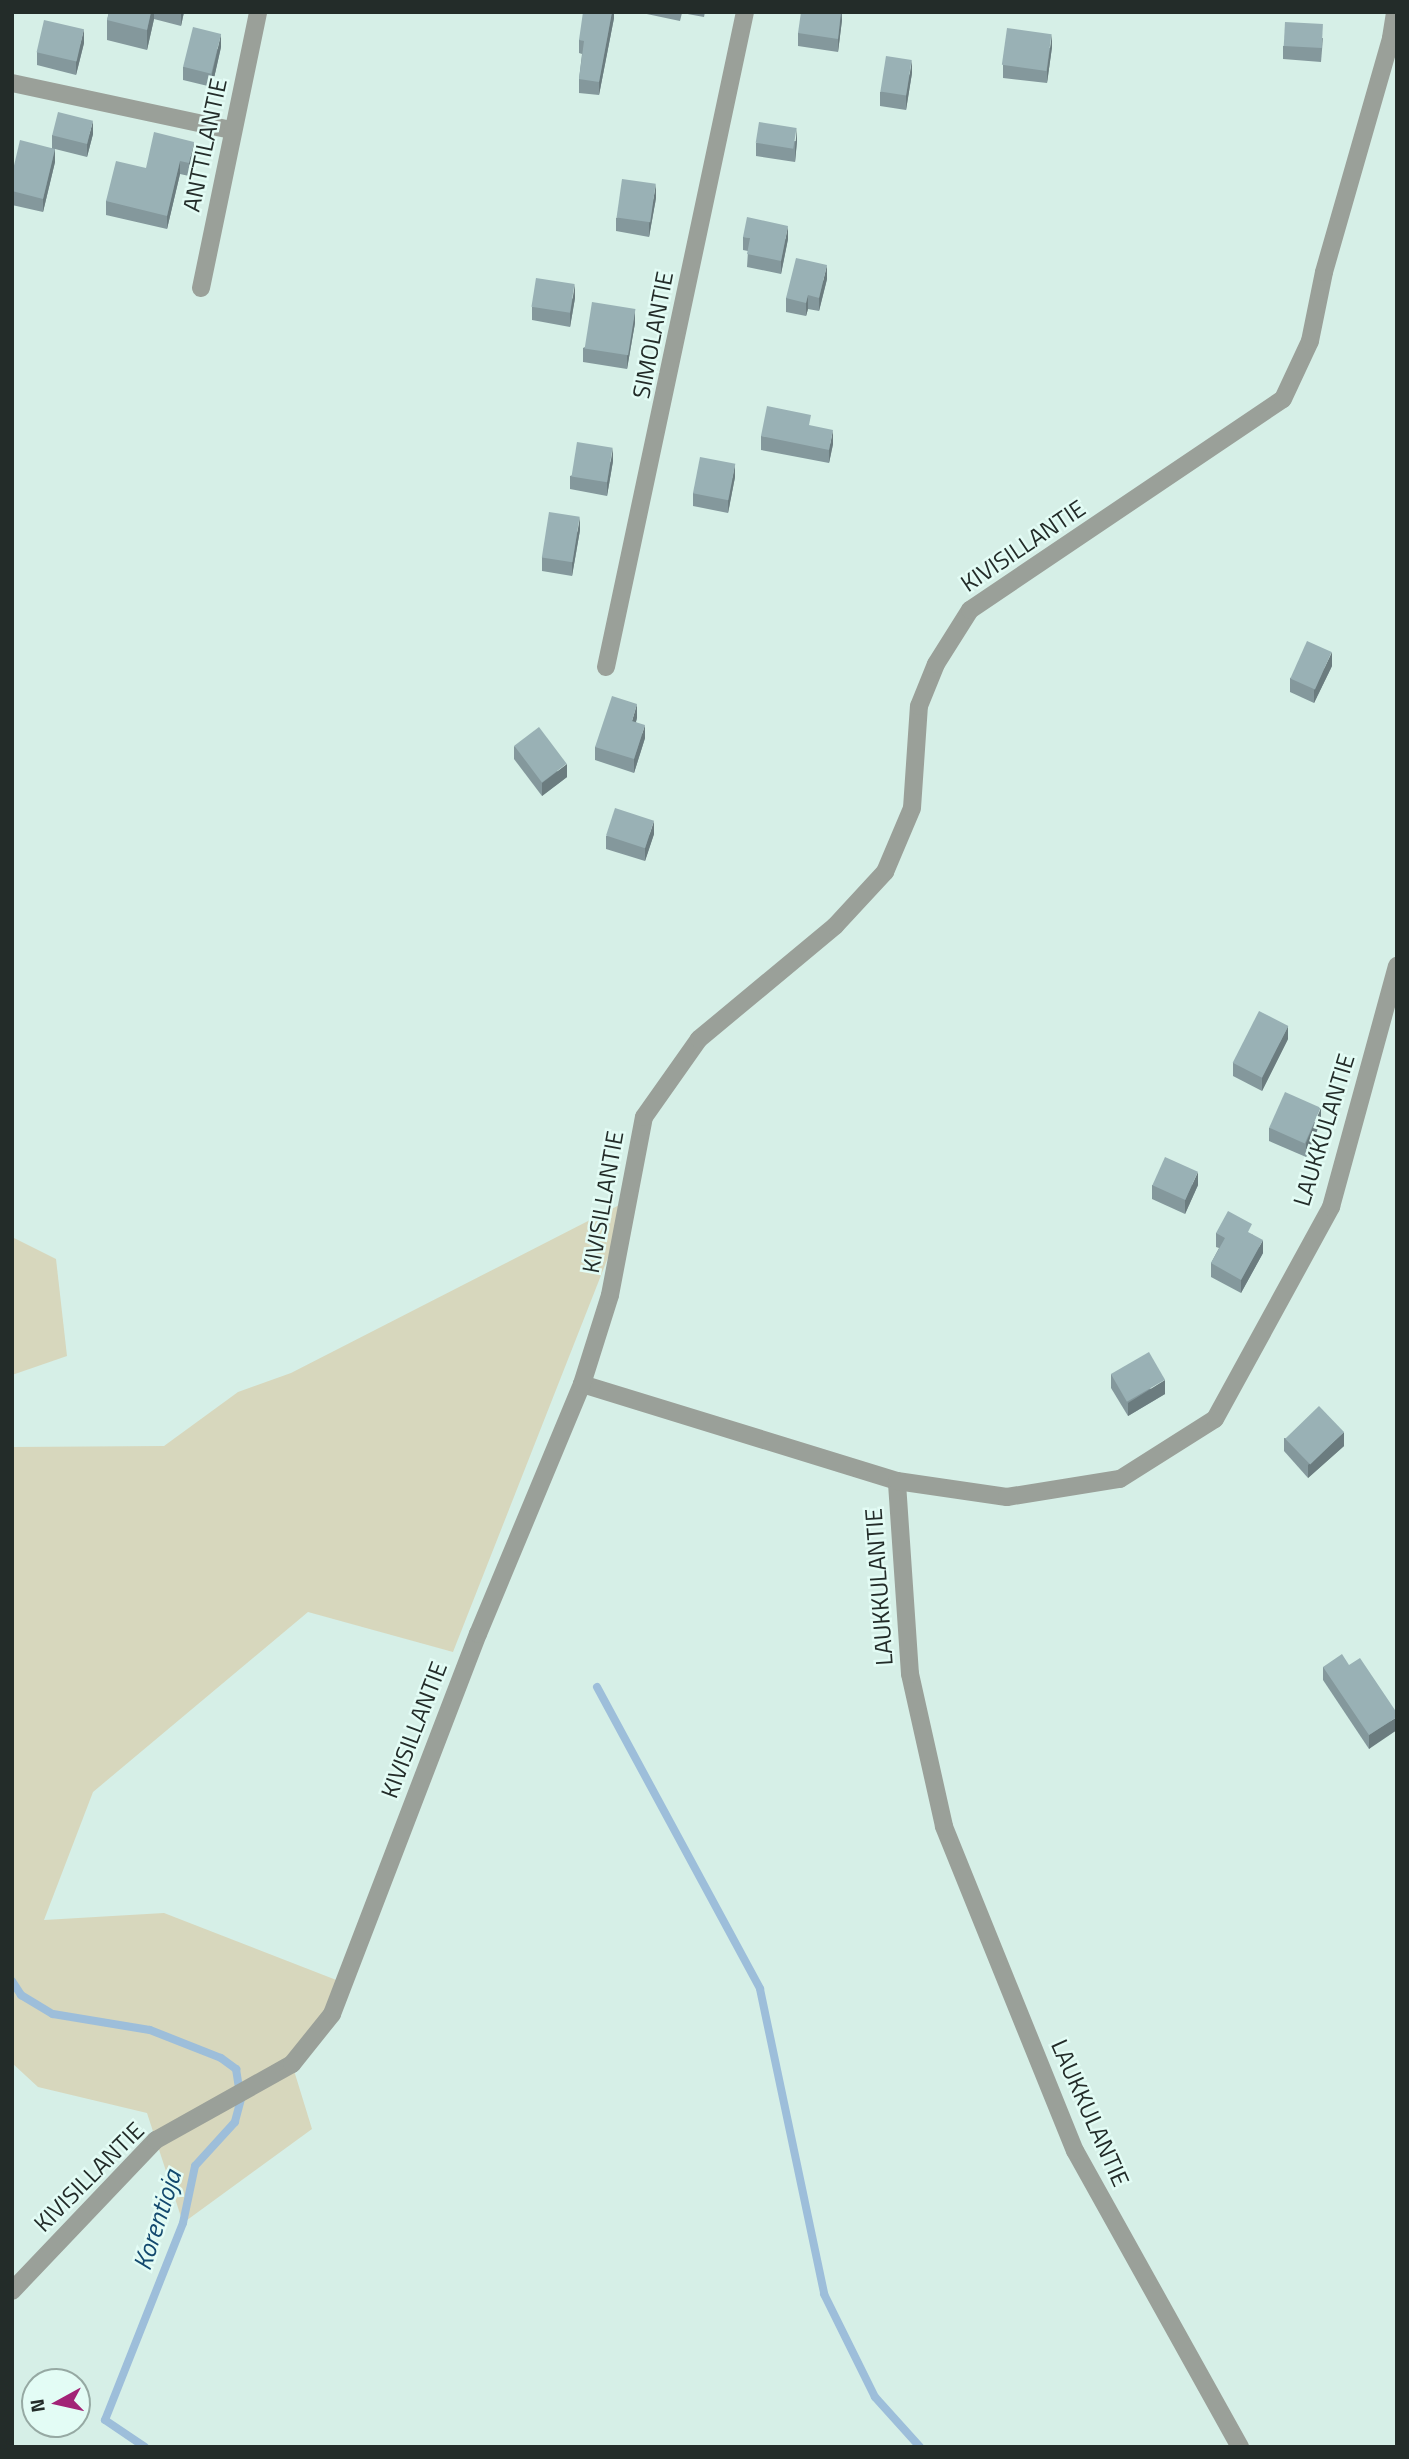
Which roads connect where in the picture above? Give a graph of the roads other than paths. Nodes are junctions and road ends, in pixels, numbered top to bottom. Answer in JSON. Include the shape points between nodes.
{"nodes":[{"id":1,"x":258,"y":12,"type":"edge"},
{"id":2,"x":744,"y":12,"type":"edge"},
{"id":3,"x":1395,"y":12,"type":"edge"},
{"id":4,"x":12,"y":83,"type":"edge"},
{"id":5,"x":231,"y":130,"type":"junction"},
{"id":6,"x":201,"y":288,"type":"dead end"},
{"id":7,"x":606,"y":667,"type":"dead end"},
{"id":8,"x":1397,"y":966,"type":"edge"},
{"id":9,"x":582,"y":1384,"type":"junction"},
{"id":10,"x":897,"y":1481,"type":"junction"},
{"id":11,"x":12,"y":2291,"type":"edge"},
{"id":12,"x":1240,"y":2447,"type":"edge"}],
"edges":[{"from":1,"to":5,"type":"street","name":"ANTTILANTIE"},
{"from":2,"to":7,"type":"street","name":"SIMOLANTIE"},
{"from":3,"to":9,"type":"street","name":"KIVISILLANTIE","via":[[1324,272],[1310,341],[1283,399],[970,610],[936,664],[919,706],[912,808],[885,872],[835,926],[699,1039],[644,1117],[611,1294]]},
{"from":4,"to":5,"type":"street"},
{"from":5,"to":6,"type":"street","name":"ANTTILANTIE"},
{"from":8,"to":10,"type":"street","name":"LAUKKULANTIE","via":[[1331,1207],[1215,1419],[1121,1479],[1007,1497]]},
{"from":9,"to":10,"type":"street"},
{"from":9,"to":11,"type":"street","name":"KIVISILLANTIE","via":[[478,1634],[332,2014],[292,2064],[156,2140]]},
{"from":10,"to":12,"type":"street","name":"LAUKKULANTIE","via":[[909,1674],[944,1826],[1075,2151]]}]}
